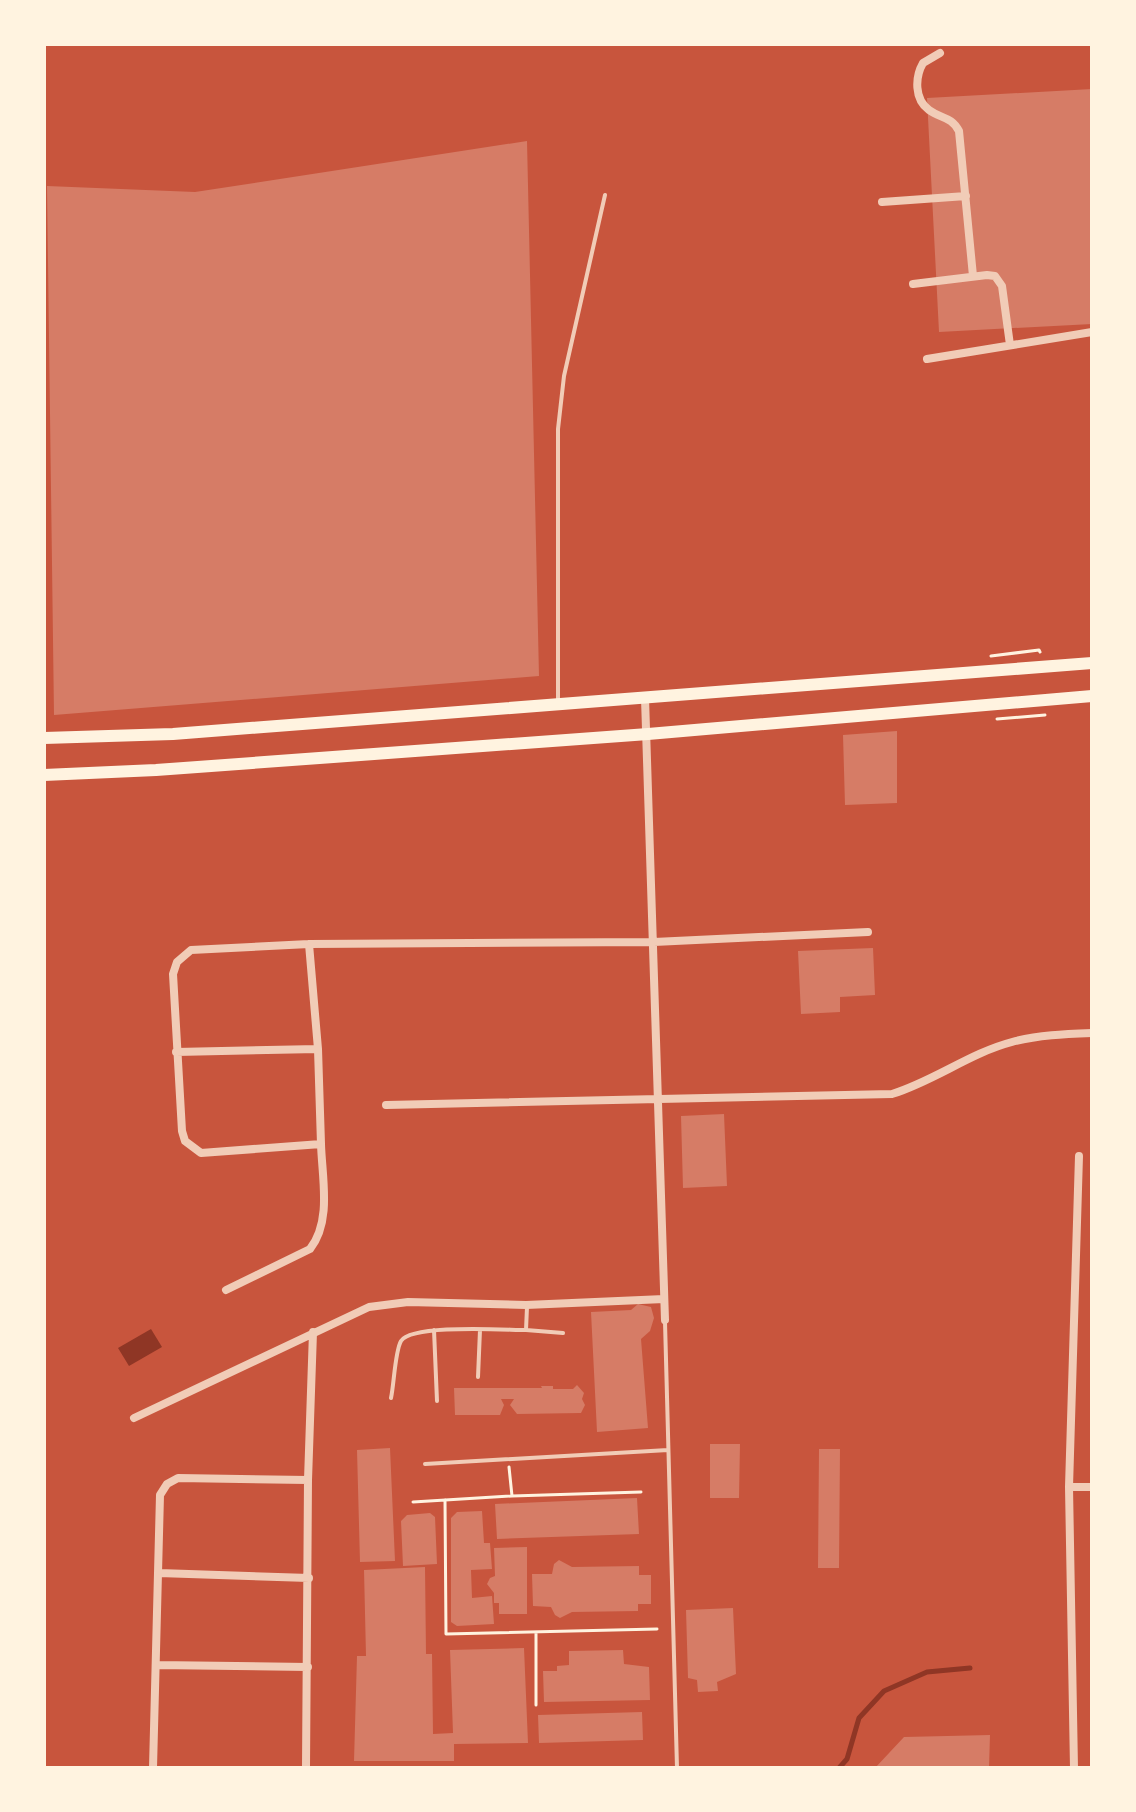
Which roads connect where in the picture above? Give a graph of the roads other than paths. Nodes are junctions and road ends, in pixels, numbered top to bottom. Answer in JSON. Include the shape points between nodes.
{"nodes":[{"id":1,"x":940,"y":53,"type":"dead end"},
{"id":2,"x":605,"y":195,"type":"dead end"},
{"id":3,"x":966,"y":196,"type":"junction"},
{"id":4,"x":882,"y":202,"type":"dead end"},
{"id":5,"x":973,"y":276,"type":"junction"},
{"id":6,"x":913,"y":284,"type":"dead end"},
{"id":7,"x":1092,"y":332,"type":"edge"},
{"id":8,"x":1010,"y":345,"type":"junction"},
{"id":9,"x":927,"y":359,"type":"dead end"},
{"id":10,"x":1092,"y":663,"type":"edge"},
{"id":11,"x":1092,"y":696,"type":"edge"},
{"id":12,"x":645,"y":698,"type":"junction"},
{"id":13,"x":559,"y":706,"type":"junction"},
{"id":14,"x":648,"y":734,"type":"junction"},
{"id":15,"x":44,"y":738,"type":"edge"},
{"id":16,"x":44,"y":775,"type":"edge"},
{"id":17,"x":868,"y":932,"type":"dead end"},
{"id":18,"x":654,"y":942,"type":"junction"},
{"id":19,"x":309,"y":944,"type":"junction"},
{"id":20,"x":1092,"y":1033,"type":"edge"},
{"id":21,"x":318,"y":1049,"type":"junction"},
{"id":22,"x":176,"y":1052,"type":"junction"},
{"id":23,"x":659,"y":1100,"type":"junction"},
{"id":24,"x":386,"y":1105,"type":"dead end"},
{"id":25,"x":321,"y":1144,"type":"junction"},
{"id":26,"x":1079,"y":1156,"type":"dead end"},
{"id":27,"x":226,"y":1290,"type":"dead end"},
{"id":28,"x":664,"y":1299,"type":"junction"},
{"id":29,"x":526,"y":1305,"type":"junction"},
{"id":30,"x":665,"y":1320,"type":"joint"},
{"id":31,"x":434,"y":1330,"type":"junction"},
{"id":32,"x":480,"y":1330,"type":"junction"},
{"id":33,"x":526,"y":1330,"type":"junction"},
{"id":34,"x":313,"y":1332,"type":"junction"},
{"id":35,"x":563,"y":1333,"type":"dead end"},
{"id":36,"x":478,"y":1377,"type":"dead end"},
{"id":37,"x":391,"y":1398,"type":"dead end"},
{"id":38,"x":437,"y":1401,"type":"dead end"},
{"id":39,"x":134,"y":1418,"type":"dead end"},
{"id":40,"x":668,"y":1450,"type":"junction"},
{"id":41,"x":425,"y":1464,"type":"dead end"},
{"id":42,"x":308,"y":1480,"type":"junction"},
{"id":43,"x":1069,"y":1487,"type":"junction"},
{"id":44,"x":1092,"y":1487,"type":"edge"},
{"id":45,"x":159,"y":1573,"type":"junction"},
{"id":46,"x":309,"y":1578,"type":"junction"},
{"id":47,"x":156,"y":1665,"type":"junction"},
{"id":48,"x":308,"y":1667,"type":"junction"},
{"id":49,"x":153,"y":1768,"type":"edge"},
{"id":50,"x":306,"y":1768,"type":"edge"},
{"id":51,"x":677,"y":1768,"type":"edge"},
{"id":52,"x":1074,"y":1768,"type":"edge"}],
"edges":[{"from":1,"to":3,"type":"street","via":[[920,68],[919,98],[928,110],[957,127]]},
{"from":2,"to":13,"type":"lane","via":[[564,376],[558,429]]},
{"from":3,"to":4,"type":"street"},
{"from":3,"to":5,"type":"street"},
{"from":5,"to":6,"type":"street"},
{"from":5,"to":8,"type":"street","via":[[991,275],[1001,282]]},
{"from":7,"to":8,"type":"street"},
{"from":8,"to":9,"type":"street"},
{"from":10,"to":12,"type":"main road"},
{"from":11,"to":14,"type":"main road"},
{"from":12,"to":13,"type":"main road"},
{"from":12,"to":14,"type":"street"},
{"from":13,"to":15,"type":"main road","via":[[173,734]]},
{"from":14,"to":16,"type":"main road"},
{"from":14,"to":18,"type":"street"},
{"from":17,"to":18,"type":"street"},
{"from":18,"to":19,"type":"street"},
{"from":18,"to":23,"type":"street"},
{"from":19,"to":21,"type":"street"},
{"from":19,"to":22,"type":"street","via":[[191,950],[173,974]]},
{"from":20,"to":23,"type":"street","via":[[1010,1043],[892,1094]]},
{"from":21,"to":22,"type":"street"},
{"from":21,"to":25,"type":"street"},
{"from":22,"to":25,"type":"street","via":[[182,1131],[192,1148],[201,1153]]},
{"from":23,"to":24,"type":"street"},
{"from":23,"to":28,"type":"street"},
{"from":25,"to":27,"type":"street","via":[[323,1221],[318,1239],[310,1249]]},
{"from":26,"to":43,"type":"street"},
{"from":28,"to":29,"type":"street"},
{"from":28,"to":30,"type":"street"},
{"from":29,"to":33,"type":"lane"},
{"from":29,"to":34,"type":"street","via":[[395,1303],[369,1307]]},
{"from":30,"to":40,"type":"lane"},
{"from":31,"to":32,"type":"lane"},
{"from":31,"to":37,"type":"lane","via":[[417,1331],[401,1342]]},
{"from":31,"to":38,"type":"lane"},
{"from":32,"to":33,"type":"lane"},
{"from":32,"to":36,"type":"lane"},
{"from":33,"to":35,"type":"lane"},
{"from":34,"to":39,"type":"street"},
{"from":34,"to":42,"type":"street"},
{"from":40,"to":41,"type":"lane"},
{"from":40,"to":51,"type":"lane"},
{"from":42,"to":45,"type":"street","via":[[178,1478],[167,1484],[160,1495]]},
{"from":42,"to":46,"type":"street"},
{"from":43,"to":44,"type":"street"},
{"from":43,"to":52,"type":"street"},
{"from":45,"to":46,"type":"street"},
{"from":45,"to":47,"type":"street"},
{"from":46,"to":48,"type":"street"},
{"from":47,"to":48,"type":"street"},
{"from":47,"to":49,"type":"street"},
{"from":48,"to":50,"type":"street"}]}
